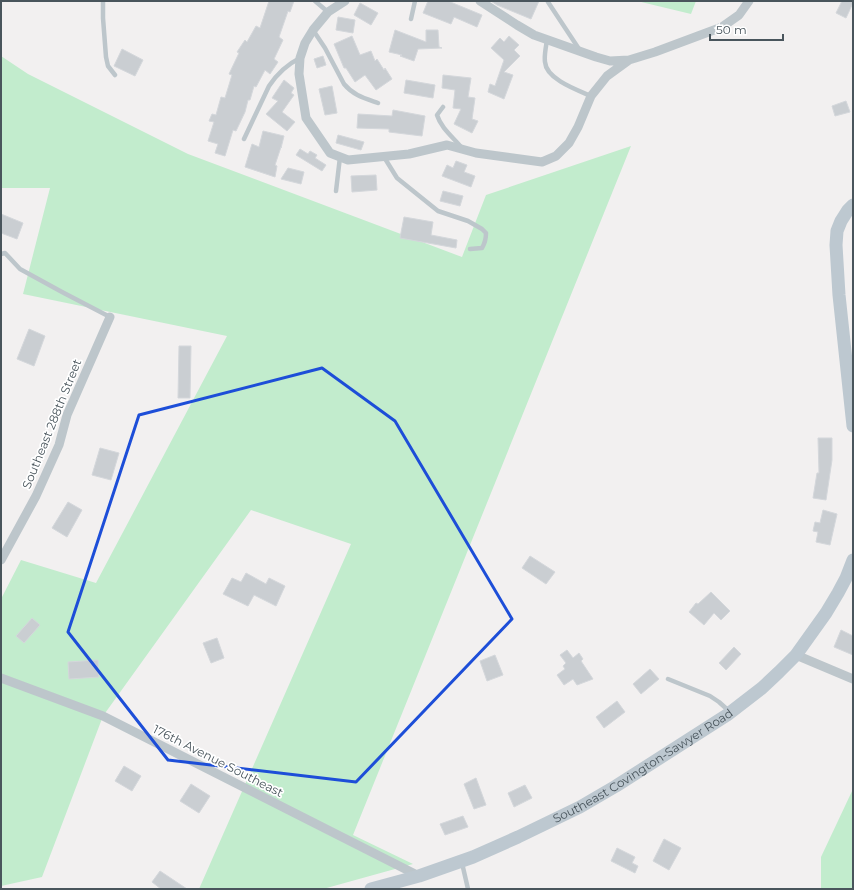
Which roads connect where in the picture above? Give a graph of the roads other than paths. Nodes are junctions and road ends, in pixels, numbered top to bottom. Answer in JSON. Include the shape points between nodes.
{"nodes":[{"id":1,"x":103,"y":1,"type":"edge"},
{"id":2,"x":316,"y":1,"type":"edge"},
{"id":3,"x":345,"y":1,"type":"edge"},
{"id":4,"x":415,"y":1,"type":"edge"},
{"id":5,"x":480,"y":1,"type":"edge"},
{"id":6,"x":749,"y":1,"type":"edge"},
{"id":7,"x":548,"y":2,"type":"edge"},
{"id":8,"x":328,"y":12,"type":"junction"},
{"id":9,"x":411,"y":19,"type":"dead end"},
{"id":10,"x":313,"y":30,"type":"junction"},
{"id":11,"x":547,"y":40,"type":"junction"},
{"id":12,"x":581,"y":52,"type":"junction"},
{"id":13,"x":300,"y":58,"type":"junction"},
{"id":14,"x":629,"y":60,"type":"junction"},
{"id":15,"x":115,"y":75,"type":"dead end"},
{"id":16,"x":591,"y":96,"type":"junction"},
{"id":17,"x":378,"y":103,"type":"dead end"},
{"id":18,"x":443,"y":107,"type":"dead end"},
{"id":19,"x":244,"y":139,"type":"dead end"},
{"id":20,"x":463,"y":149,"type":"junction"},
{"id":21,"x":340,"y":157,"type":"junction"},
{"id":22,"x":384,"y":157,"type":"junction"},
{"id":23,"x":336,"y":191,"type":"dead end"},
{"id":24,"x":853,"y":206,"type":"edge"},
{"id":25,"x":470,"y":249,"type":"dead end"},
{"id":26,"x":1,"y":254,"type":"edge"},
{"id":27,"x":110,"y":317,"type":"joint"},
{"id":28,"x":853,"y":426,"type":"edge"},
{"id":29,"x":1,"y":560,"type":"edge"},
{"id":30,"x":853,"y":560,"type":"edge"},
{"id":31,"x":796,"y":654,"type":"junction"},
{"id":32,"x":1,"y":678,"type":"edge"},
{"id":33,"x":668,"y":679,"type":"dead end"},
{"id":34,"x":853,"y":679,"type":"edge"},
{"id":35,"x":731,"y":712,"type":"junction"},
{"id":36,"x":462,"y":861,"type":"junction"},
{"id":37,"x":419,"y":876,"type":"junction"},
{"id":38,"x":371,"y":889,"type":"edge"},
{"id":39,"x":468,"y":889,"type":"edge"}],
"edges":[{"from":1,"to":15,"type":"lane","via":[[106,57],[108,66]]},
{"from":2,"to":8,"type":"lane"},
{"from":3,"to":8,"type":"street"},
{"from":4,"to":9,"type":"lane"},
{"from":5,"to":11,"type":"street","via":[[517,26]]},
{"from":6,"to":14,"type":"street","via":[[739,15],[722,27]]},
{"from":7,"to":12,"type":"lane"},
{"from":8,"to":10,"type":"street"},
{"from":10,"to":13,"type":"street"},
{"from":10,"to":17,"type":"lane","via":[[347,89]]},
{"from":11,"to":12,"type":"street"},
{"from":11,"to":16,"type":"lane","via":[[544,63],[548,72],[558,80]]},
{"from":12,"to":14,"type":"street","via":[[610,61]]},
{"from":13,"to":19,"type":"lane","via":[[290,63],[273,79]]},
{"from":13,"to":21,"type":"street","via":[[299,74],[306,118],[330,152]]},
{"from":14,"to":16,"type":"street","via":[[607,76]]},
{"from":16,"to":20,"type":"street","via":[[569,143],[556,156],[542,162]]},
{"from":18,"to":20,"type":"lane","via":[[437,116],[438,120]]},
{"from":20,"to":22,"type":"street","via":[[447,144],[409,154]]},
{"from":21,"to":22,"type":"street","via":[[348,160]]},
{"from":21,"to":23,"type":"lane"},
{"from":22,"to":25,"type":"lane","via":[[397,178],[438,211],[468,221],[486,233],[482,248]]},
{"from":24,"to":28,"type":"street","via":[[841,221],[836,245]]},
{"from":26,"to":27,"type":"lane","via":[[5,253],[20,270]]},
{"from":27,"to":29,"type":"street","name":"Southeast 288th Street","via":[[67,415],[59,445],[36,496]]},
{"from":30,"to":31,"type":"street","name":"Southeast Covington-Sawyer Road","via":[[826,613]]},
{"from":31,"to":34,"type":"street"},
{"from":31,"to":35,"type":"street","name":"Southeast Covington-Sawyer Road","via":[[780,672]]},
{"from":32,"to":37,"type":"street","name":"176th Avenue Southeast","via":[[103,716]]},
{"from":33,"to":35,"type":"lane","via":[[710,696]]},
{"from":35,"to":36,"type":"street","name":"Southeast Covington-Sawyer Road","via":[[580,807]]},
{"from":36,"to":37,"type":"street","name":"Southeast Covington-Sawyer Road"},
{"from":36,"to":39,"type":"lane"},
{"from":37,"to":38,"type":"street","name":"Southeast Covington-Sawyer Road"}]}
